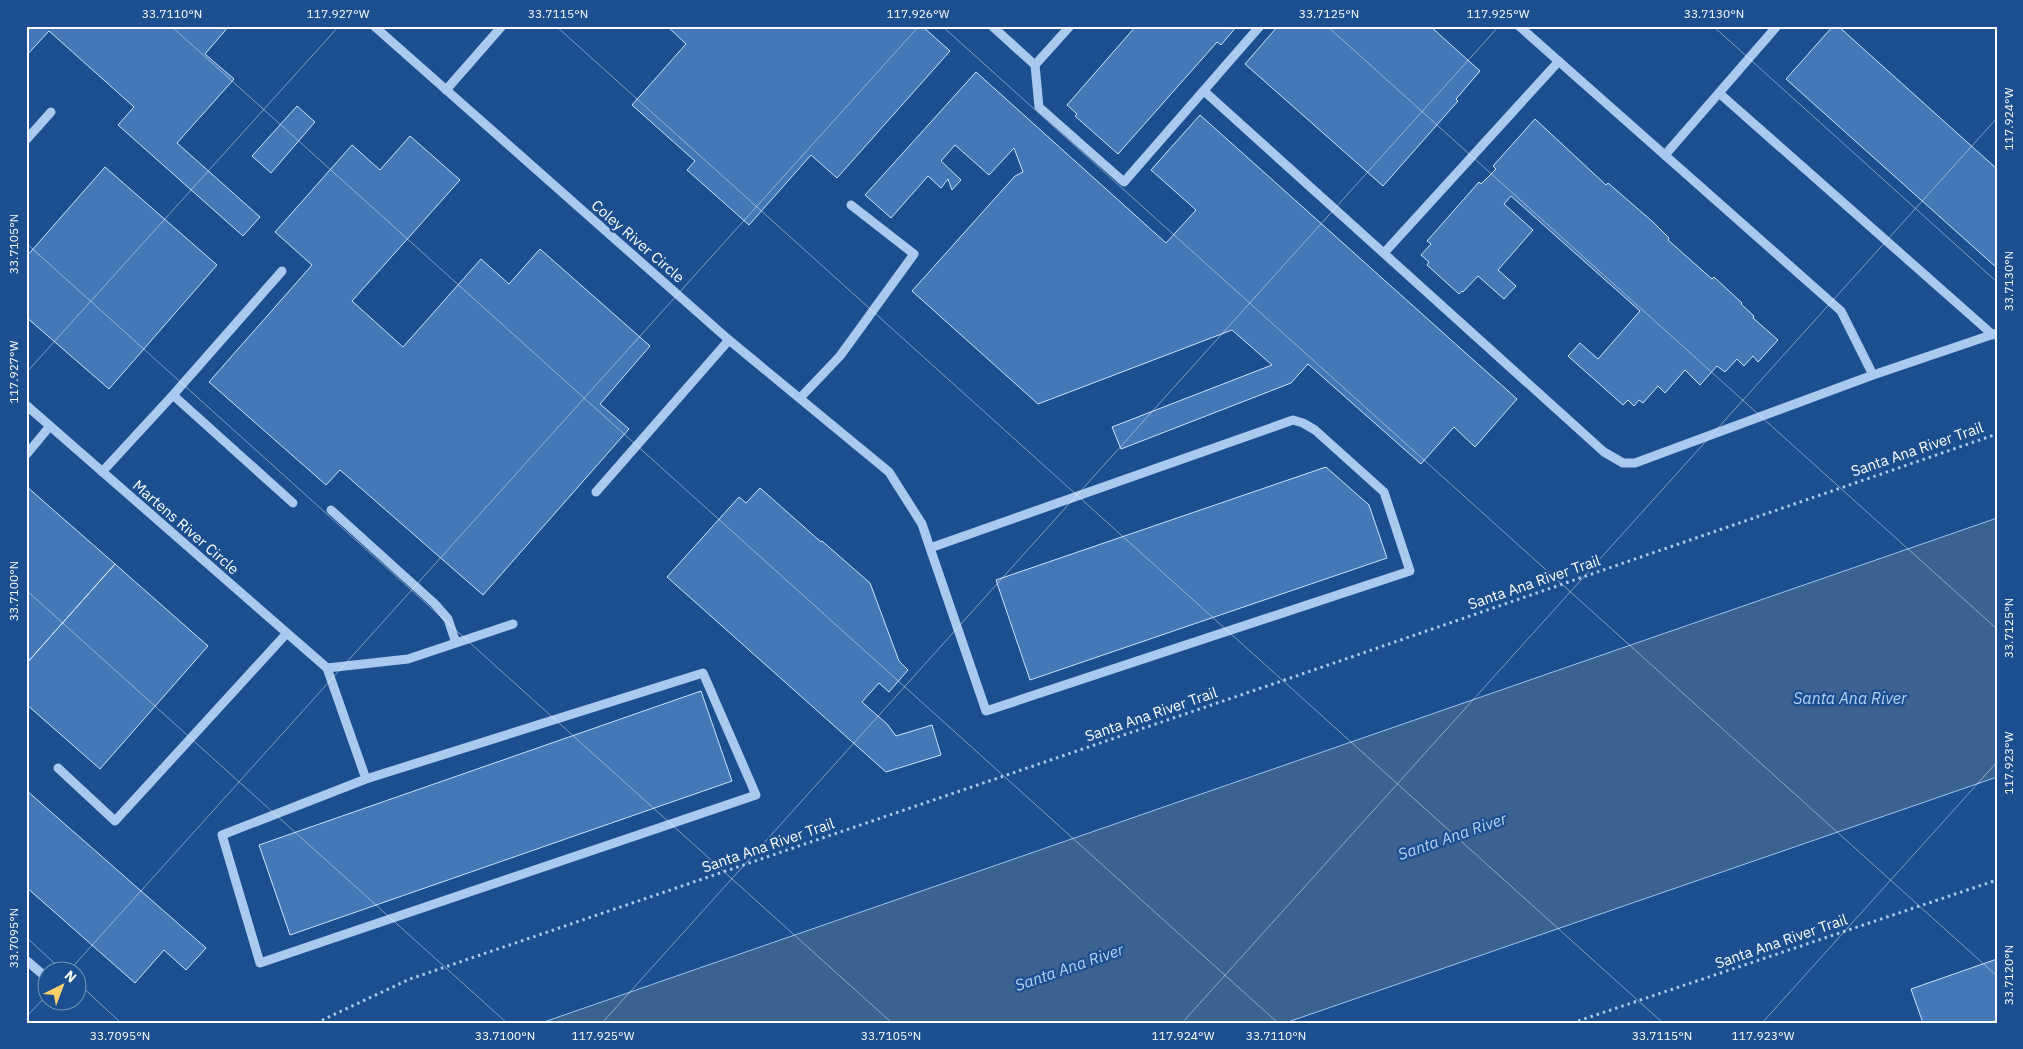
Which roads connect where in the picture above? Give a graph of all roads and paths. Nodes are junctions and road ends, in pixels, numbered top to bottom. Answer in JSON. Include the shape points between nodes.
{"nodes":[{"id":1,"x":374,"y":26,"type":"edge"},
{"id":2,"x":502,"y":26,"type":"edge"},
{"id":3,"x":992,"y":26,"type":"edge"},
{"id":4,"x":1070,"y":26,"type":"edge"},
{"id":5,"x":1260,"y":26,"type":"edge"},
{"id":6,"x":1519,"y":26,"type":"edge"},
{"id":7,"x":1777,"y":26,"type":"edge"},
{"id":8,"x":1559,"y":61,"type":"junction"},
{"id":9,"x":1036,"y":65,"type":"junction"},
{"id":10,"x":446,"y":90,"type":"junction"},
{"id":11,"x":1204,"y":91,"type":"junction"},
{"id":12,"x":1719,"y":93,"type":"junction"},
{"id":13,"x":51,"y":112,"type":"dead end"},
{"id":14,"x":26,"y":140,"type":"edge"},
{"id":15,"x":1665,"y":156,"type":"junction"},
{"id":16,"x":851,"y":205,"type":"dead end"},
{"id":17,"x":1384,"y":253,"type":"junction"},
{"id":18,"x":282,"y":271,"type":"dead end"},
{"id":19,"x":1995,"y":334,"type":"edge"},
{"id":20,"x":729,"y":340,"type":"junction"},
{"id":21,"x":1873,"y":375,"type":"junction"},
{"id":22,"x":173,"y":395,"type":"junction"},
{"id":23,"x":800,"y":398,"type":"junction"},
{"id":24,"x":26,"y":405,"type":"edge"},
{"id":25,"x":50,"y":426,"type":"junction"},
{"id":26,"x":1997,"y":434,"type":"edge"},
{"id":27,"x":26,"y":455,"type":"edge"},
{"id":28,"x":102,"y":472,"type":"junction"},
{"id":29,"x":596,"y":492,"type":"dead end"},
{"id":30,"x":293,"y":503,"type":"dead end"},
{"id":31,"x":331,"y":510,"type":"dead end"},
{"id":32,"x":930,"y":548,"type":"junction"},
{"id":33,"x":513,"y":624,"type":"dead end"},
{"id":34,"x":287,"y":633,"type":"junction"},
{"id":35,"x":456,"y":643,"type":"junction"},
{"id":36,"x":327,"y":668,"type":"junction"},
{"id":37,"x":58,"y":768,"type":"dead end"},
{"id":38,"x":366,"y":779,"type":"junction"},
{"id":39,"x":1997,"y":880,"type":"edge"},
{"id":40,"x":26,"y":960,"type":"edge"},
{"id":41,"x":38,"y":970,"type":"edge"},
{"id":42,"x":316,"y":1023,"type":"edge"},
{"id":43,"x":1572,"y":1023,"type":"edge"}],
"edges":[{"from":1,"to":10,"type":"street","name":"Coley River Circle"},
{"from":2,"to":10,"type":"street"},
{"from":3,"to":9,"type":"street"},
{"from":4,"to":9,"type":"street"},
{"from":5,"to":11,"type":"street"},
{"from":6,"to":8,"type":"street"},
{"from":7,"to":12,"type":"street"},
{"from":8,"to":15,"type":"street"},
{"from":8,"to":17,"type":"street"},
{"from":9,"to":11,"type":"street","via":[[1039,107],[1124,182]]},
{"from":10,"to":20,"type":"street","name":"Coley River Circle"},
{"from":11,"to":17,"type":"street"},
{"from":12,"to":15,"type":"street"},
{"from":12,"to":19,"type":"street"},
{"from":13,"to":14,"type":"street"},
{"from":15,"to":21,"type":"street","via":[[1841,311]]},
{"from":16,"to":23,"type":"street","via":[[914,254],[840,356]]},
{"from":17,"to":21,"type":"street","via":[[1604,452],[1623,463],[1635,463]]},
{"from":18,"to":22,"type":"street"},
{"from":19,"to":21,"type":"street"},
{"from":20,"to":23,"type":"street","name":"Coley River Circle"},
{"from":20,"to":29,"type":"street"},
{"from":22,"to":28,"type":"street"},
{"from":22,"to":30,"type":"street"},
{"from":23,"to":32,"type":"street","name":"Coley River Circle","via":[[889,472],[922,524]]},
{"from":24,"to":25,"type":"street","name":"Martens River Circle"},
{"from":25,"to":27,"type":"street"},
{"from":25,"to":28,"type":"street","name":"Martens River Circle"},
{"from":26,"to":42,"type":"path","name":"Santa Ana River Trail","via":[[410,979]]},
{"from":28,"to":34,"type":"street","name":"Martens River Circle"},
{"from":31,"to":35,"type":"street","via":[[435,604],[448,619]]},
{"from":32,"to":32,"type":"street","name":"Coley River Circle","via":[[986,711],[1410,571],[1384,492],[1315,430],[1293,420]]},
{"from":33,"to":35,"type":"street"},
{"from":34,"to":36,"type":"street","name":"Martens River Circle"},
{"from":34,"to":37,"type":"street","via":[[116,821]]},
{"from":35,"to":36,"type":"street","via":[[408,659]]},
{"from":36,"to":38,"type":"street"},
{"from":38,"to":38,"type":"street","via":[[703,674],[756,795],[260,963],[222,835]]},
{"from":39,"to":43,"type":"path","name":"Santa Ana River Trail"},
{"from":40,"to":41,"type":"street"}]}
